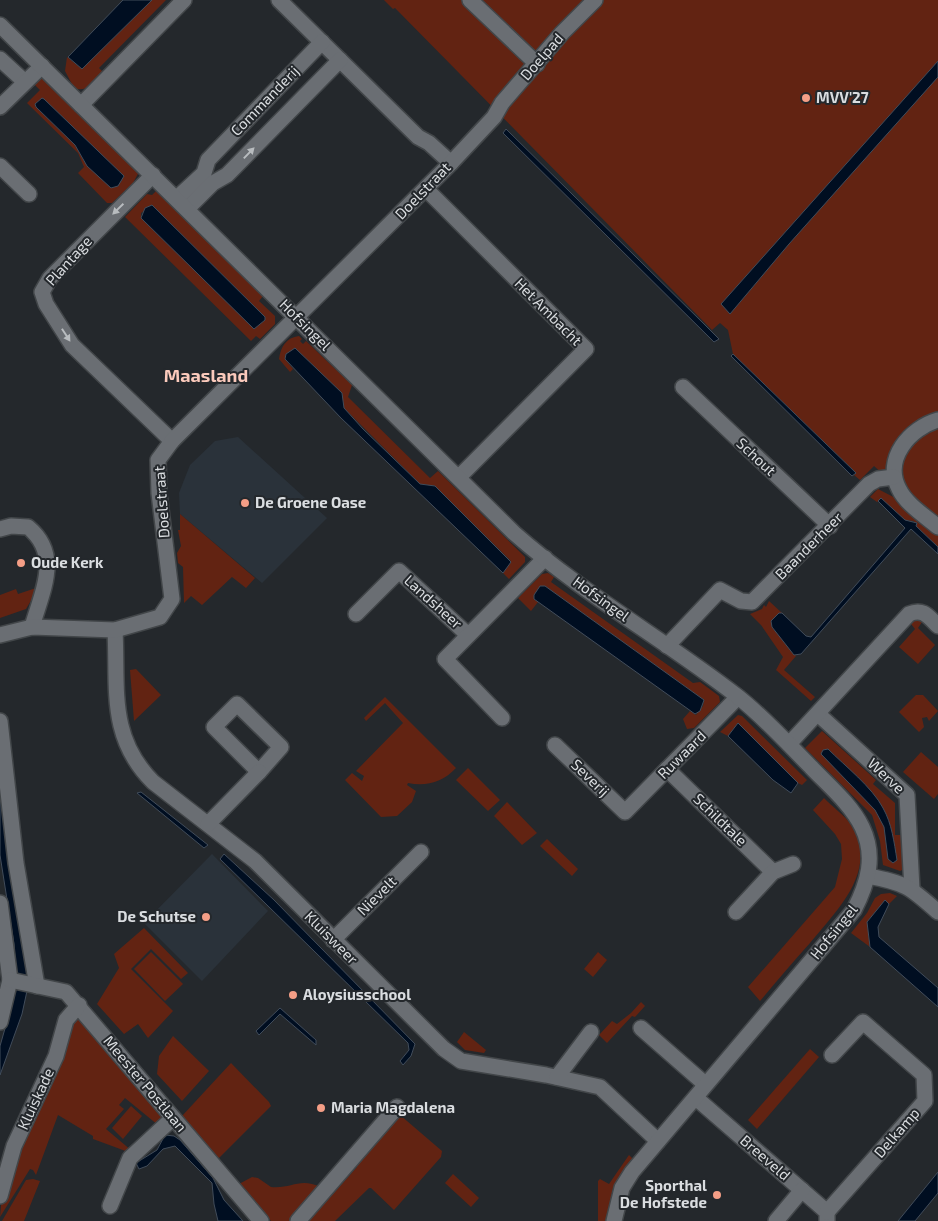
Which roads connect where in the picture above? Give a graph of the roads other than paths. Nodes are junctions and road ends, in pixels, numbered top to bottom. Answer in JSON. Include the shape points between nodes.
{"nodes":[{"id":1,"x":184,"y":0,"type":"edge"},
{"id":2,"x":279,"y":0,"type":"edge"},
{"id":3,"x":470,"y":0,"type":"edge"},
{"id":4,"x":594,"y":0,"type":"edge"},
{"id":5,"x":0,"y":25,"type":"edge"},
{"id":6,"x":322,"y":42,"type":"junction"},
{"id":7,"x":0,"y":58,"type":"edge"},
{"id":8,"x":340,"y":60,"type":"junction"},
{"id":9,"x":537,"y":64,"type":"junction"},
{"id":10,"x":42,"y":66,"type":"junction"},
{"id":11,"x":25,"y":82,"type":"junction"},
{"id":12,"x":81,"y":105,"type":"junction"},
{"id":13,"x":0,"y":107,"type":"edge"},
{"id":14,"x":494,"y":117,"type":"joint"},
{"id":15,"x":208,"y":160,"type":"junction"},
{"id":16,"x":451,"y":163,"type":"junction"},
{"id":17,"x":0,"y":166,"type":"edge"},
{"id":18,"x":153,"y":175,"type":"junction"},
{"id":19,"x":227,"y":175,"type":"junction"},
{"id":20,"x":426,"y":189,"type":"junction"},
{"id":21,"x":29,"y":194,"type":"dead end"},
{"id":22,"x":182,"y":204,"type":"junction"},
{"id":23,"x":297,"y":317,"type":"junction"},
{"id":24,"x":683,"y":388,"type":"dead end"},
{"id":25,"x":938,"y":420,"type":"edge"},
{"id":26,"x":172,"y":441,"type":"junction"},
{"id":27,"x":894,"y":476,"type":"junction"},
{"id":28,"x":459,"y":477,"type":"junction"},
{"id":29,"x":830,"y":526,"type":"junction"},
{"id":30,"x":938,"y":527,"type":"edge"},
{"id":31,"x":0,"y":529,"type":"edge"},
{"id":32,"x":545,"y":558,"type":"junction"},
{"id":33,"x":356,"y":614,"type":"dead end"},
{"id":34,"x":938,"y":626,"type":"edge"},
{"id":35,"x":32,"y":627,"type":"junction"},
{"id":36,"x":115,"y":630,"type":"junction"},
{"id":37,"x":468,"y":634,"type":"junction"},
{"id":38,"x":0,"y":635,"type":"edge"},
{"id":39,"x":667,"y":646,"type":"junction"},
{"id":40,"x":738,"y":697,"type":"junction"},
{"id":41,"x":818,"y":714,"type":"junction"},
{"id":42,"x":502,"y":718,"type":"dead end"},
{"id":43,"x":0,"y":721,"type":"edge"},
{"id":44,"x":555,"y":744,"type":"dead end"},
{"id":45,"x":789,"y":744,"type":"junction"},
{"id":46,"x":667,"y":769,"type":"junction"},
{"id":47,"x":259,"y":772,"type":"junction"},
{"id":48,"x":625,"y":812,"type":"joint"},
{"id":49,"x":208,"y":824,"type":"junction"},
{"id":50,"x":421,"y":852,"type":"dead end"},
{"id":51,"x":793,"y":864,"type":"dead end"},
{"id":52,"x":773,"y":872,"type":"junction"},
{"id":53,"x":868,"y":876,"type":"junction"},
{"id":54,"x":912,"y":889,"type":"junction"},
{"id":55,"x":0,"y":903,"type":"edge"},
{"id":56,"x":736,"y":912,"type":"dead end"},
{"id":57,"x":938,"y":912,"type":"edge"},
{"id":58,"x":334,"y":940,"type":"junction"},
{"id":59,"x":12,"y":980,"type":"junction"},
{"id":60,"x":34,"y":985,"type":"junction"},
{"id":61,"x":79,"y":1005,"type":"junction"},
{"id":62,"x":0,"y":1022,"type":"edge"},
{"id":63,"x":641,"y":1028,"type":"dead end"},
{"id":64,"x":591,"y":1032,"type":"dead end"},
{"id":65,"x":832,"y":1055,"type":"dead end"},
{"id":66,"x":557,"y":1077,"type":"junction"},
{"id":67,"x":705,"y":1084,"type":"junction"},
{"id":68,"x":696,"y":1098,"type":"junction"},
{"id":69,"x":397,"y":1107,"type":"dead end"},
{"id":70,"x":173,"y":1118,"type":"junction"},
{"id":71,"x":658,"y":1141,"type":"junction"},
{"id":72,"x":802,"y":1190,"type":"junction"},
{"id":73,"x":0,"y":1196,"type":"edge"},
{"id":74,"x":110,"y":1206,"type":"dead end"},
{"id":75,"x":827,"y":1217,"type":"edge"},
{"id":76,"x":260,"y":1221,"type":"edge"},
{"id":77,"x":298,"y":1221,"type":"edge"},
{"id":78,"x":614,"y":1221,"type":"edge"},
{"id":79,"x":776,"y":1221,"type":"edge"}],
"edges":[{"from":1,"to":12,"type":"street"},
{"from":2,"to":6,"type":"street"},
{"from":3,"to":9,"type":"street"},
{"from":4,"to":9,"type":"street","name":"Doelpad"},
{"from":5,"to":10,"type":"street","name":"Hofsingel"},
{"from":6,"to":8,"type":"street"},
{"from":6,"to":15,"type":"street","name":"Commanderij"},
{"from":7,"to":11,"type":"street"},
{"from":8,"to":16,"type":"street","via":[[418,137]]},
{"from":19,"to":8,"type":"street","name":"Commanderij","one_way":true},
{"from":9,"to":14,"type":"street","name":"Doelpad","via":[[502,103]]},
{"from":10,"to":11,"type":"street"},
{"from":10,"to":12,"type":"street","name":"Hofsingel"},
{"from":11,"to":13,"type":"street"},
{"from":12,"to":18,"type":"street","name":"Hofsingel"},
{"from":14,"to":16,"type":"street","name":"Doelstraat"},
{"from":15,"to":19,"type":"street","via":[[214,173]]},
{"from":15,"to":22,"type":"street","name":"Commanderij","via":[[204,173]]},
{"from":16,"to":20,"type":"street","name":"Doelstraat"},
{"from":17,"to":21,"type":"street"},
{"from":18,"to":22,"type":"street","name":"Hofsingel"},
{"from":18,"to":26,"type":"street","name":"Plantage","one_way":true,"via":[[50,278],[42,292],[46,304],[72,344]]},
{"from":19,"to":22,"type":"street","name":"Commanderij"},
{"from":20,"to":23,"type":"street","name":"Doelstraat"},
{"from":20,"to":28,"type":"street","name":"Het Ambacht","via":[[586,349]]},
{"from":22,"to":23,"type":"street","name":"Hofsingel"},
{"from":23,"to":26,"type":"street","name":"Doelstraat"},
{"from":23,"to":28,"type":"street","name":"Hofsingel"},
{"from":24,"to":29,"type":"street","name":"Schout"},
{"from":25,"to":27,"type":"street","via":[[920,429],[900,448]]},
{"from":26,"to":36,"type":"street","name":"Doelstraat","via":[[158,460],[172,599],[160,617]]},
{"from":27,"to":29,"type":"street","name":"Baanderheer","via":[[870,484]]},
{"from":27,"to":30,"type":"street","via":[[908,500]]},
{"from":28,"to":32,"type":"street","name":"Hofsingel","via":[[514,533]]},
{"from":29,"to":39,"type":"street","name":"Baanderheer","via":[[752,602],[742,601],[720,590]]},
{"from":31,"to":35,"type":"street","via":[[28,527],[43,542],[47,552],[44,584]]},
{"from":32,"to":37,"type":"street","name":"Landsheer"},
{"from":32,"to":39,"type":"street","name":"Hofsingel"},
{"from":33,"to":37,"type":"street","name":"Landsheer","via":[[399,571]]},
{"from":34,"to":41,"type":"street","via":[[924,612],[916,610],[909,614]]},
{"from":35,"to":36,"type":"street","name":"Doelstraat"},
{"from":35,"to":38,"type":"street","name":"Doelstraat"},
{"from":36,"to":49,"type":"street","name":"Kluisweer","via":[[122,738],[138,767],[153,782]]},
{"from":37,"to":42,"type":"street","name":"Landsheer","via":[[445,659]]},
{"from":39,"to":40,"type":"street","name":"Hofsingel"},
{"from":40,"to":45,"type":"street","name":"Hofsingel"},
{"from":40,"to":46,"type":"street","name":"Ruwaard"},
{"from":41,"to":45,"type":"street"},
{"from":41,"to":54,"type":"street","name":"Werve","via":[[907,794]]},
{"from":43,"to":60,"type":"street"},
{"from":44,"to":48,"type":"street","name":"Severij"},
{"from":45,"to":53,"type":"street","name":"Hofsingel","via":[[856,816],[869,850]]},
{"from":46,"to":48,"type":"street","name":"Ruwaard"},
{"from":46,"to":52,"type":"street","name":"Schildtale"},
{"from":47,"to":47,"type":"street","via":[[281,747],[238,704],[214,727]]},
{"from":47,"to":49,"type":"street"},
{"from":49,"to":58,"type":"street","name":"Kluisweer","via":[[255,861]]},
{"from":50,"to":58,"type":"street","name":"Nievelt"},
{"from":51,"to":52,"type":"street"},
{"from":52,"to":56,"type":"street"},
{"from":53,"to":54,"type":"street","via":[[900,882]]},
{"from":53,"to":67,"type":"street","name":"Hofsingel","via":[[863,894],[841,928]]},
{"from":54,"to":57,"type":"street"},
{"from":55,"to":59,"type":"street"},
{"from":58,"to":66,"type":"street","name":"Kluisweer","via":[[444,1049],[461,1061]]},
{"from":59,"to":60,"type":"street","name":"Meester Postlaan"},
{"from":59,"to":62,"type":"street"},
{"from":60,"to":61,"type":"street","name":"Meester Postlaan","via":[[66,992]]},
{"from":61,"to":70,"type":"street","name":"Meester Postlaan"},
{"from":61,"to":73,"type":"street","name":"Kluiskade","via":[[66,1020],[56,1056],[14,1146]]},
{"from":63,"to":67,"type":"street"},
{"from":64,"to":66,"type":"street"},
{"from":65,"to":75,"type":"street","name":"Delkamp","via":[[863,1022],[924,1075],[925,1101]]},
{"from":66,"to":71,"type":"street","name":"Kluisweer","via":[[600,1087]]},
{"from":67,"to":68,"type":"street","name":"Hofsingel"},
{"from":68,"to":71,"type":"street","name":"Hofsingel"},
{"from":68,"to":72,"type":"street","name":"Breeveld"},
{"from":69,"to":77,"type":"street"},
{"from":70,"to":74,"type":"street","via":[[130,1158]]},
{"from":70,"to":76,"type":"street","name":"Meester Postlaan"},
{"from":71,"to":78,"type":"street","name":"Hofsingel","via":[[622,1188]]},
{"from":72,"to":75,"type":"street","name":"Breeveld"},
{"from":72,"to":79,"type":"street"}]}
